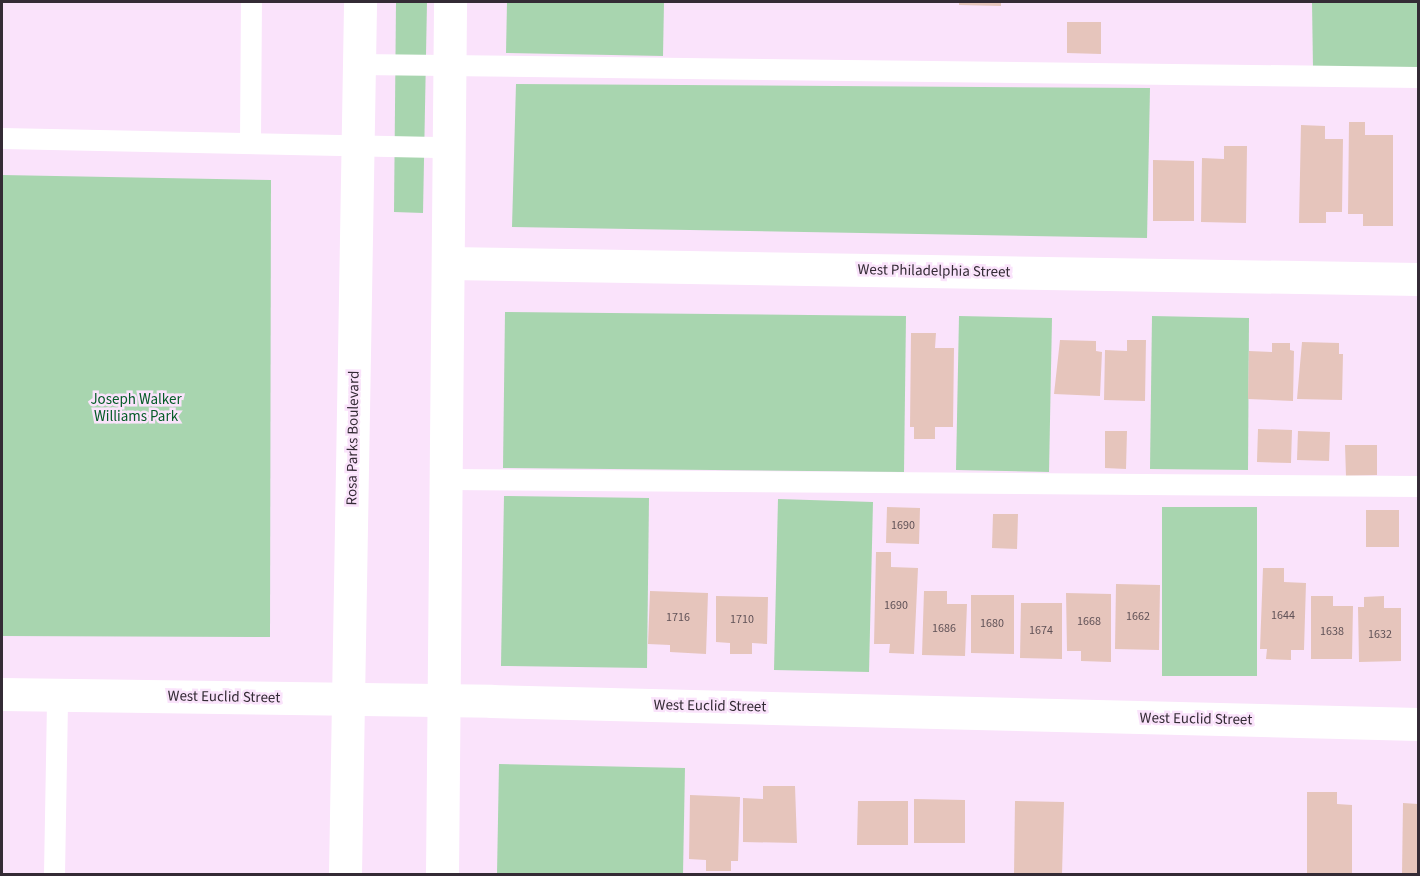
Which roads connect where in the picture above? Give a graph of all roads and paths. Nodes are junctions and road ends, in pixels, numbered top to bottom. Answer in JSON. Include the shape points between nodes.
{"nodes":[{"id":1,"x":251,"y":2,"type":"edge"},
{"id":2,"x":360,"y":2,"type":"edge"},
{"id":3,"x":450,"y":2,"type":"edge"},
{"id":4,"x":359,"y":64,"type":"junction"},
{"id":5,"x":449,"y":68,"type":"junction"},
{"id":6,"x":1419,"y":77,"type":"edge"},
{"id":7,"x":2,"y":138,"type":"edge"},
{"id":8,"x":250,"y":141,"type":"junction"},
{"id":9,"x":358,"y":142,"type":"junction"},
{"id":10,"x":449,"y":147,"type":"junction"},
{"id":11,"x":448,"y":264,"type":"junction"},
{"id":12,"x":1419,"y":279,"type":"edge"},
{"id":13,"x":447,"y":479,"type":"junction"},
{"id":14,"x":1419,"y":486,"type":"edge"},
{"id":15,"x":2,"y":694,"type":"edge"},
{"id":16,"x":57,"y":695,"type":"junction"},
{"id":17,"x":348,"y":698,"type":"junction"},
{"id":18,"x":446,"y":700,"type":"junction"},
{"id":19,"x":1419,"y":724,"type":"edge"},
{"id":20,"x":54,"y":874,"type":"edge"},
{"id":21,"x":345,"y":874,"type":"edge"},
{"id":22,"x":442,"y":874,"type":"edge"}],
"edges":[{"from":1,"to":8,"type":"lane"},
{"from":2,"to":4,"type":"street","name":"Rosa Parks Boulevard"},
{"from":3,"to":5,"type":"street"},
{"from":4,"to":5,"type":"lane"},
{"from":4,"to":9,"type":"street","name":"Rosa Parks Boulevard"},
{"from":5,"to":6,"type":"lane"},
{"from":5,"to":10,"type":"street"},
{"from":7,"to":8,"type":"lane"},
{"from":8,"to":9,"type":"lane"},
{"from":9,"to":10,"type":"lane"},
{"from":9,"to":17,"type":"street","name":"Rosa Parks Boulevard"},
{"from":10,"to":11,"type":"street"},
{"from":11,"to":12,"type":"street","name":"West Philadelphia Street"},
{"from":11,"to":13,"type":"street"},
{"from":13,"to":14,"type":"lane"},
{"from":13,"to":18,"type":"street"},
{"from":15,"to":16,"type":"street","name":"West Euclid Street"},
{"from":16,"to":17,"type":"street","name":"West Euclid Street"},
{"from":16,"to":20,"type":"lane"},
{"from":17,"to":18,"type":"street","name":"West Euclid Street"},
{"from":17,"to":21,"type":"street","name":"Rosa Parks Boulevard"},
{"from":18,"to":19,"type":"street","name":"West Euclid Street"},
{"from":18,"to":22,"type":"street"}]}
